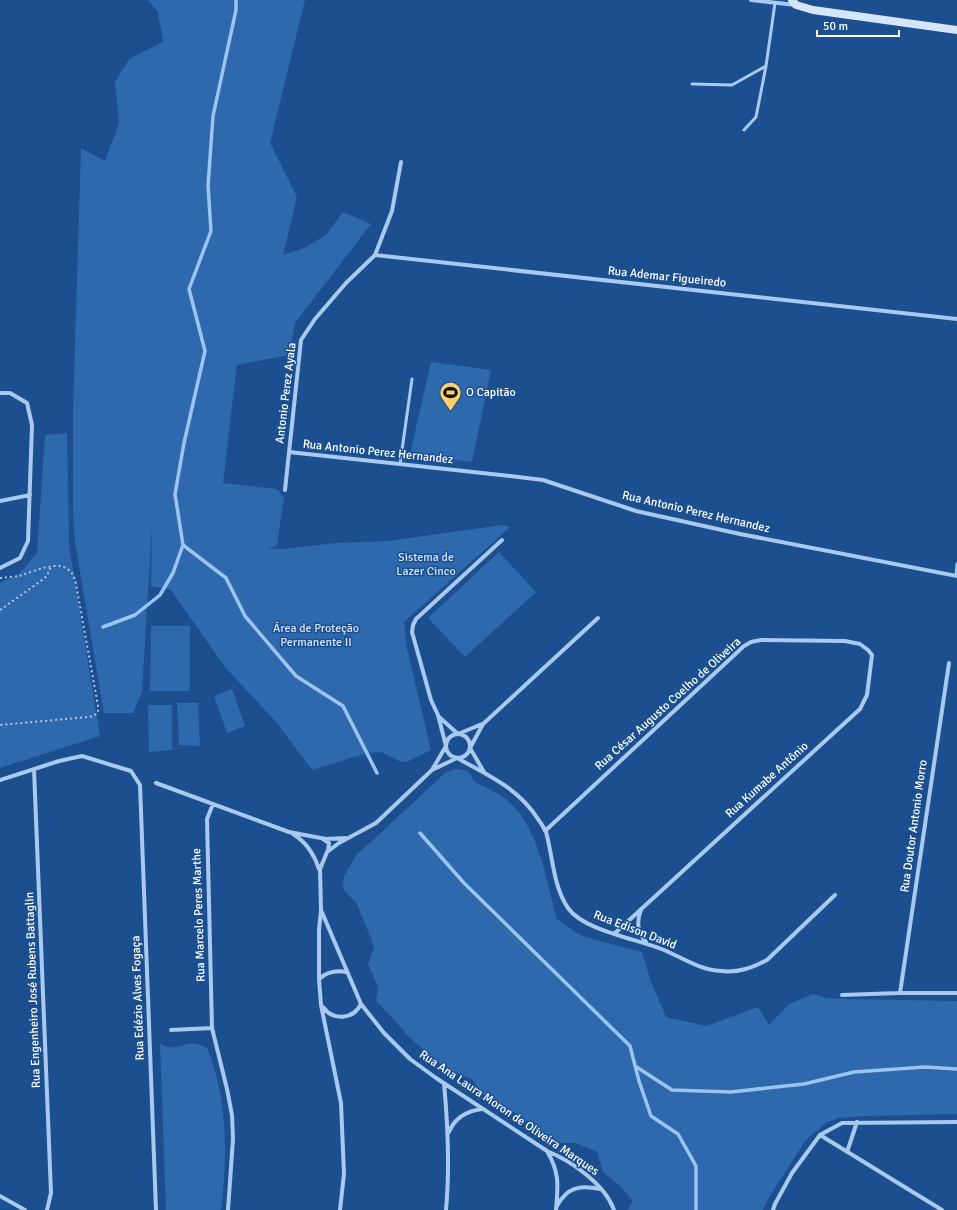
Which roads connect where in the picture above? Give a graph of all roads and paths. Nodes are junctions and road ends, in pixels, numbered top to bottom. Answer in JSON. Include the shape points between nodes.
{"nodes":[{"id":1,"x":751,"y":0,"type":"edge"},
{"id":2,"x":775,"y":3,"type":"junction"},
{"id":3,"x":794,"y":3,"type":"edge"},
{"id":4,"x":957,"y":30,"type":"edge"},
{"id":5,"x":766,"y":66,"type":"junction"},
{"id":6,"x":692,"y":84,"type":"dead end"},
{"id":7,"x":744,"y":130,"type":"dead end"},
{"id":8,"x":401,"y":162,"type":"dead end"},
{"id":9,"x":375,"y":255,"type":"junction"},
{"id":10,"x":957,"y":319,"type":"edge"},
{"id":11,"x":412,"y":379,"type":"dead end"},
{"id":12,"x":0,"y":393,"type":"edge"},
{"id":13,"x":289,"y":452,"type":"junction"},
{"id":14,"x":400,"y":464,"type":"junction"},
{"id":15,"x":285,"y":490,"type":"dead end"},
{"id":16,"x":30,"y":495,"type":"junction"},
{"id":17,"x":0,"y":501,"type":"edge"},
{"id":18,"x":502,"y":540,"type":"dead end"},
{"id":19,"x":957,"y":564,"type":"edge"},
{"id":20,"x":51,"y":566,"type":"junction"},
{"id":21,"x":0,"y":568,"type":"edge"},
{"id":22,"x":956,"y":576,"type":"edge"},
{"id":23,"x":0,"y":578,"type":"edge"},
{"id":24,"x":0,"y":610,"type":"edge"},
{"id":25,"x":598,"y":618,"type":"dead end"},
{"id":26,"x":868,"y":650,"type":"joint"},
{"id":27,"x":948,"y":663,"type":"dead end"},
{"id":28,"x":438,"y":715,"type":"junction"},
{"id":29,"x":483,"y":724,"type":"junction"},
{"id":30,"x":0,"y":725,"type":"edge"},
{"id":31,"x":458,"y":734,"type":"junction"},
{"id":32,"x":446,"y":746,"type":"junction"},
{"id":33,"x":470,"y":748,"type":"junction"},
{"id":34,"x":457,"y":758,"type":"junction"},
{"id":35,"x":34,"y":769,"type":"junction"},
{"id":36,"x":432,"y":770,"type":"junction"},
{"id":37,"x":484,"y":773,"type":"junction"},
{"id":38,"x":0,"y":780,"type":"edge"},
{"id":39,"x":156,"y":783,"type":"dead end"},
{"id":40,"x":213,"y":804,"type":"junction"},
{"id":41,"x":545,"y":831,"type":"junction"},
{"id":42,"x":289,"y":832,"type":"junction"},
{"id":43,"x":351,"y":837,"type":"junction"},
{"id":44,"x":323,"y":839,"type":"junction"},
{"id":45,"x":327,"y":852,"type":"junction"},
{"id":46,"x":320,"y":869,"type":"junction"},
{"id":47,"x":835,"y":894,"type":"dead end"},
{"id":48,"x":642,"y":908,"type":"junction"},
{"id":49,"x":321,"y":910,"type":"junction"},
{"id":50,"x":614,"y":934,"type":"junction"},
{"id":51,"x":647,"y":944,"type":"junction"},
{"id":52,"x":346,"y":972,"type":"junction"},
{"id":53,"x":319,"y":979,"type":"junction"},
{"id":54,"x":900,"y":993,"type":"junction"},
{"id":55,"x":957,"y":993,"type":"edge"},
{"id":56,"x":842,"y":995,"type":"dead end"},
{"id":57,"x":361,"y":1004,"type":"junction"},
{"id":58,"x":321,"y":1005,"type":"junction"},
{"id":59,"x":212,"y":1028,"type":"junction"},
{"id":60,"x":171,"y":1030,"type":"dead end"},
{"id":61,"x":444,"y":1083,"type":"junction"},
{"id":62,"x":482,"y":1109,"type":"junction"},
{"id":63,"x":857,"y":1122,"type":"junction"},
{"id":64,"x":957,"y":1122,"type":"edge"},
{"id":65,"x":448,"y":1134,"type":"junction"},
{"id":66,"x":820,"y":1135,"type":"junction"},
{"id":67,"x":547,"y":1151,"type":"junction"},
{"id":68,"x":847,"y":1152,"type":"junction"},
{"id":69,"x":600,"y":1189,"type":"junction"},
{"id":70,"x":0,"y":1196,"type":"edge"},
{"id":71,"x":556,"y":1209,"type":"edge"},
{"id":72,"x":25,"y":1210,"type":"edge"},
{"id":73,"x":47,"y":1210,"type":"edge"},
{"id":74,"x":156,"y":1210,"type":"edge"},
{"id":75,"x":228,"y":1210,"type":"edge"},
{"id":76,"x":340,"y":1210,"type":"edge"},
{"id":77,"x":446,"y":1210,"type":"edge"},
{"id":78,"x":614,"y":1210,"type":"edge"},
{"id":79,"x":773,"y":1210,"type":"edge"},
{"id":80,"x":942,"y":1210,"type":"edge"}],
"edges":[{"from":1,"to":2,"type":"street"},
{"from":2,"to":3,"type":"street"},
{"from":2,"to":5,"type":"lane"},
{"from":3,"to":4,"type":"main road","via":[[813,10]]},
{"from":5,"to":6,"type":"lane","via":[[732,85]]},
{"from":5,"to":7,"type":"lane","via":[[756,117]]},
{"from":8,"to":9,"type":"street","name":"Antonio Perez Ayala","via":[[392,211]]},
{"from":9,"to":10,"type":"street","name":"Rua Ademar Figueiredo"},
{"from":9,"to":13,"type":"street","name":"Antonio Perez Ayala","via":[[346,283],[315,319],[301,340]]},
{"from":11,"to":14,"type":"lane"},
{"from":12,"to":16,"type":"street","via":[[10,393],[27,403],[32,425]]},
{"from":13,"to":14,"type":"street","name":"Rua Antonio Perez Hernandez"},
{"from":13,"to":15,"type":"street","name":"Antonio Perez Ayala"},
{"from":14,"to":22,"type":"street","name":"Rua Antonio Perez Hernandez","via":[[543,480],[636,511]]},
{"from":16,"to":17,"type":"street"},
{"from":16,"to":21,"type":"street","via":[[28,541],[20,558]]},
{"from":18,"to":28,"type":"street","via":[[416,619],[413,625],[412,632]]},
{"from":19,"to":22,"type":"lane"},
{"from":20,"to":23,"type":"path"},
{"from":20,"to":24,"type":"path","via":[[47,576]]},
{"from":20,"to":30,"type":"path","via":[[67,568],[75,578],[98,712],[88,717]]},
{"from":25,"to":29,"type":"street"},
{"from":26,"to":41,"type":"street","name":"Rua César Augusto Coelho de Oliveira","via":[[860,644],[845,641],[751,642]]},
{"from":26,"to":48,"type":"street","name":"Rua Kumabe Antônio","via":[[872,659],[867,695],[860,710]]},
{"from":27,"to":54,"type":"street","name":"Rua Doutor Antonio Morro"},
{"from":28,"to":31,"type":"street"},
{"from":28,"to":32,"type":"street"},
{"from":29,"to":31,"type":"street"},
{"from":29,"to":33,"type":"street"},
{"from":31,"to":32,"type":"street","via":[[451,736]]},
{"from":31,"to":33,"type":"street","via":[[468,739]]},
{"from":32,"to":34,"type":"street","via":[[448,754]]},
{"from":32,"to":36,"type":"street"},
{"from":33,"to":34,"type":"street","via":[[466,756]]},
{"from":33,"to":37,"type":"street"},
{"from":34,"to":36,"type":"street"},
{"from":34,"to":37,"type":"street","name":"Rua Edison David"},
{"from":35,"to":38,"type":"street"},
{"from":35,"to":73,"type":"street","name":"Rua Engenheiro José Rubens Battaglin","via":[[51,1193]]},
{"from":35,"to":74,"type":"street","name":"Rua Edézio Alves Fogaça","via":[[82,756],[131,772],[140,785]]},
{"from":36,"to":43,"type":"street","via":[[376,823]]},
{"from":37,"to":41,"type":"street","name":"Rua Edison David","via":[[513,790],[532,810]]},
{"from":39,"to":40,"type":"street"},
{"from":40,"to":42,"type":"street"},
{"from":40,"to":59,"type":"street","name":"Rua Marcelo Peres Marthe","via":[[207,819]]},
{"from":41,"to":50,"type":"street","name":"Rua Edison David","via":[[556,880],[568,908],[580,919]]},
{"from":42,"to":44,"type":"street"},
{"from":42,"to":46,"type":"street","via":[[309,848]]},
{"from":43,"to":44,"type":"street","via":[[341,840]]},
{"from":43,"to":45,"type":"street"},
{"from":44,"to":45,"type":"street","via":[[329,843]]},
{"from":45,"to":46,"type":"street"},
{"from":46,"to":49,"type":"street"},
{"from":47,"to":51,"type":"street","name":"Rua Edison David","via":[[767,960],[745,969],[733,972],[707,969]]},
{"from":48,"to":50,"type":"street","name":"Rua Kumabe Antônio"},
{"from":48,"to":51,"type":"street","via":[[638,925],[640,936]]},
{"from":49,"to":52,"type":"street","name":"Rua Ana Laura Moron de Oliveira Marques"},
{"from":49,"to":53,"type":"street"},
{"from":50,"to":51,"type":"street","name":"Rua Edison David"},
{"from":52,"to":53,"type":"street","via":[[333,971]]},
{"from":52,"to":57,"type":"street","name":"Rua Ana Laura Moron de Oliveira Marques"},
{"from":53,"to":58,"type":"street"},
{"from":54,"to":55,"type":"street"},
{"from":54,"to":56,"type":"street"},
{"from":57,"to":58,"type":"street","via":[[357,1012],[337,1017]]},
{"from":57,"to":61,"type":"street","name":"Rua Ana Laura Moron de Oliveira Marques","via":[[384,1033],[410,1059]]},
{"from":58,"to":76,"type":"street","via":[[342,1103],[344,1174]]},
{"from":59,"to":60,"type":"street"},
{"from":59,"to":75,"type":"street","name":"Rua Marcelo Peres Marthe","via":[[232,1115],[233,1146]]},
{"from":61,"to":62,"type":"street","name":"Rua Ana Laura Moron de Oliveira Marques"},
{"from":61,"to":65,"type":"street"},
{"from":62,"to":65,"type":"street","via":[[462,1115]]},
{"from":62,"to":67,"type":"street","name":"Rua Ana Laura Moron de Oliveira Marques"},
{"from":63,"to":64,"type":"street"},
{"from":63,"to":66,"type":"street","via":[[842,1122]]},
{"from":63,"to":68,"type":"street"},
{"from":65,"to":77,"type":"street","via":[[449,1180]]},
{"from":66,"to":68,"type":"street"},
{"from":66,"to":79,"type":"street","via":[[792,1173]]},
{"from":67,"to":69,"type":"street","name":"Rua Ana Laura Moron de Oliveira Marques","via":[[591,1178]]},
{"from":67,"to":71,"type":"street","via":[[557,1172]]},
{"from":68,"to":80,"type":"street"},
{"from":69,"to":71,"type":"street","via":[[589,1186],[573,1189],[565,1194]]},
{"from":69,"to":78,"type":"street","name":"Rua Ana Laura Moron de Oliveira Marques"},
{"from":70,"to":72,"type":"street"}]}
